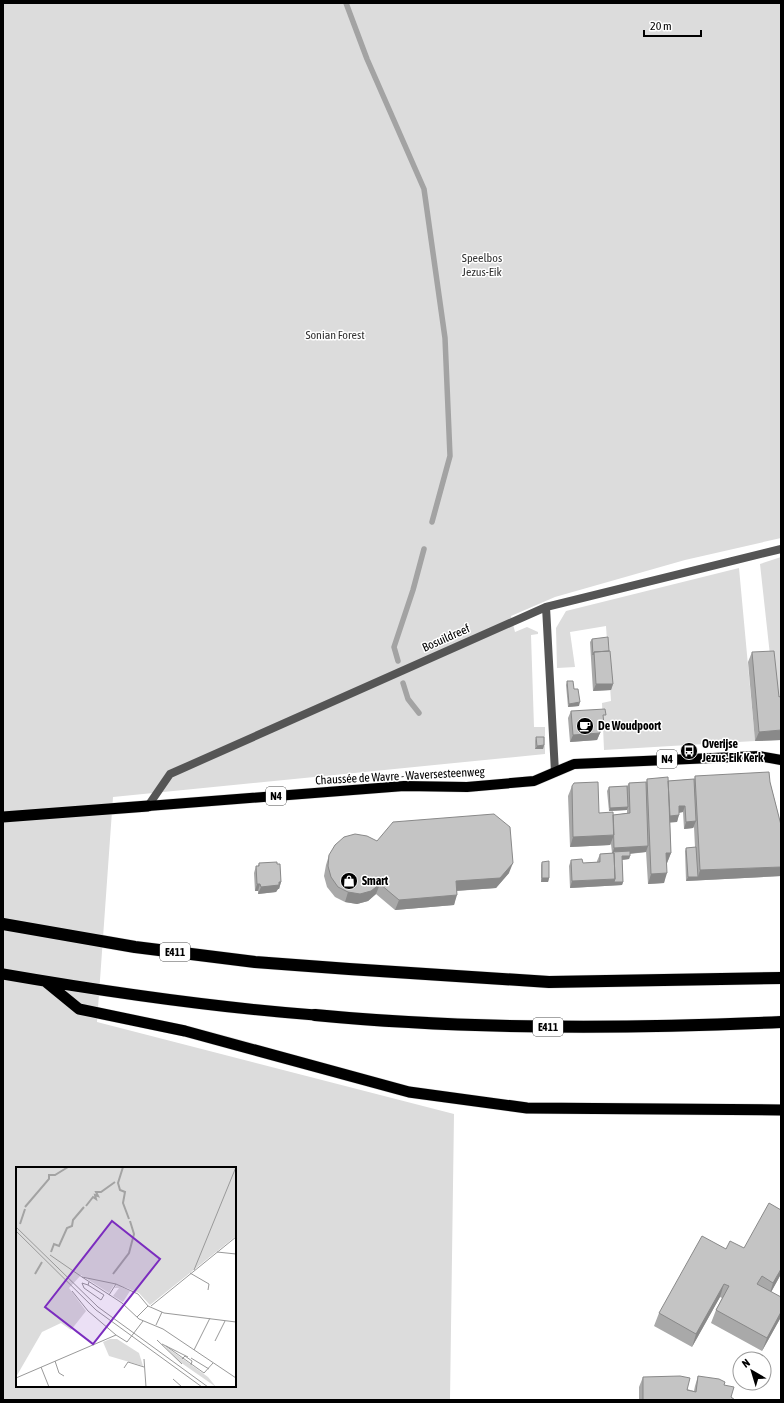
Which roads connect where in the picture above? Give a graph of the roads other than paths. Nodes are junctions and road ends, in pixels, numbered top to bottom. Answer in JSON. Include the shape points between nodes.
{"nodes":[{"id":1,"x":781,"y":549,"type":"edge"},
{"id":2,"x":546,"y":607,"type":"junction"},
{"id":3,"x":781,"y":760,"type":"edge"},
{"id":4,"x":555,"y":772,"type":"junction"},
{"id":5,"x":148,"y":806,"type":"junction"},
{"id":6,"x":3,"y":817,"type":"edge"},
{"id":7,"x":3,"y":924,"type":"edge"},
{"id":8,"x":3,"y":974,"type":"edge"},
{"id":9,"x":781,"y":978,"type":"edge"},
{"id":10,"x":46,"y":982,"type":"junction"},
{"id":11,"x":315,"y":1015,"type":"joint"},
{"id":12,"x":781,"y":1022,"type":"edge"},
{"id":13,"x":781,"y":1110,"type":"edge"}],
"edges":[{"from":1,"to":2,"type":"street","name":"Bosuildreef"},
{"from":2,"to":4,"type":"street"},
{"from":2,"to":5,"type":"street","name":"Bosuildreef","via":[[170,774]]},
{"from":3,"to":4,"type":"main road","number":"N4","via":[[759,756],[658,759],[574,764]]},
{"from":4,"to":5,"type":"main road","name":"Chaussée de Wavre - Waversesteenweg","number":"N4","via":[[534,781],[467,787],[404,786]]},
{"from":5,"to":6,"type":"highway","number":"N4"},
{"from":7,"to":9,"type":"highway","number":"E411","via":[[135,947],[255,962],[349,970],[549,982]]},
{"from":8,"to":10,"type":"highway","number":"E411"},
{"from":10,"to":11,"type":"highway","number":"E411","via":[[245,1010]]},
{"from":10,"to":13,"type":"highway","via":[[79,1009],[185,1031],[409,1092],[527,1108]]},
{"from":11,"to":12,"type":"highway","number":"E411","via":[[368,1020],[550,1028]]}]}
